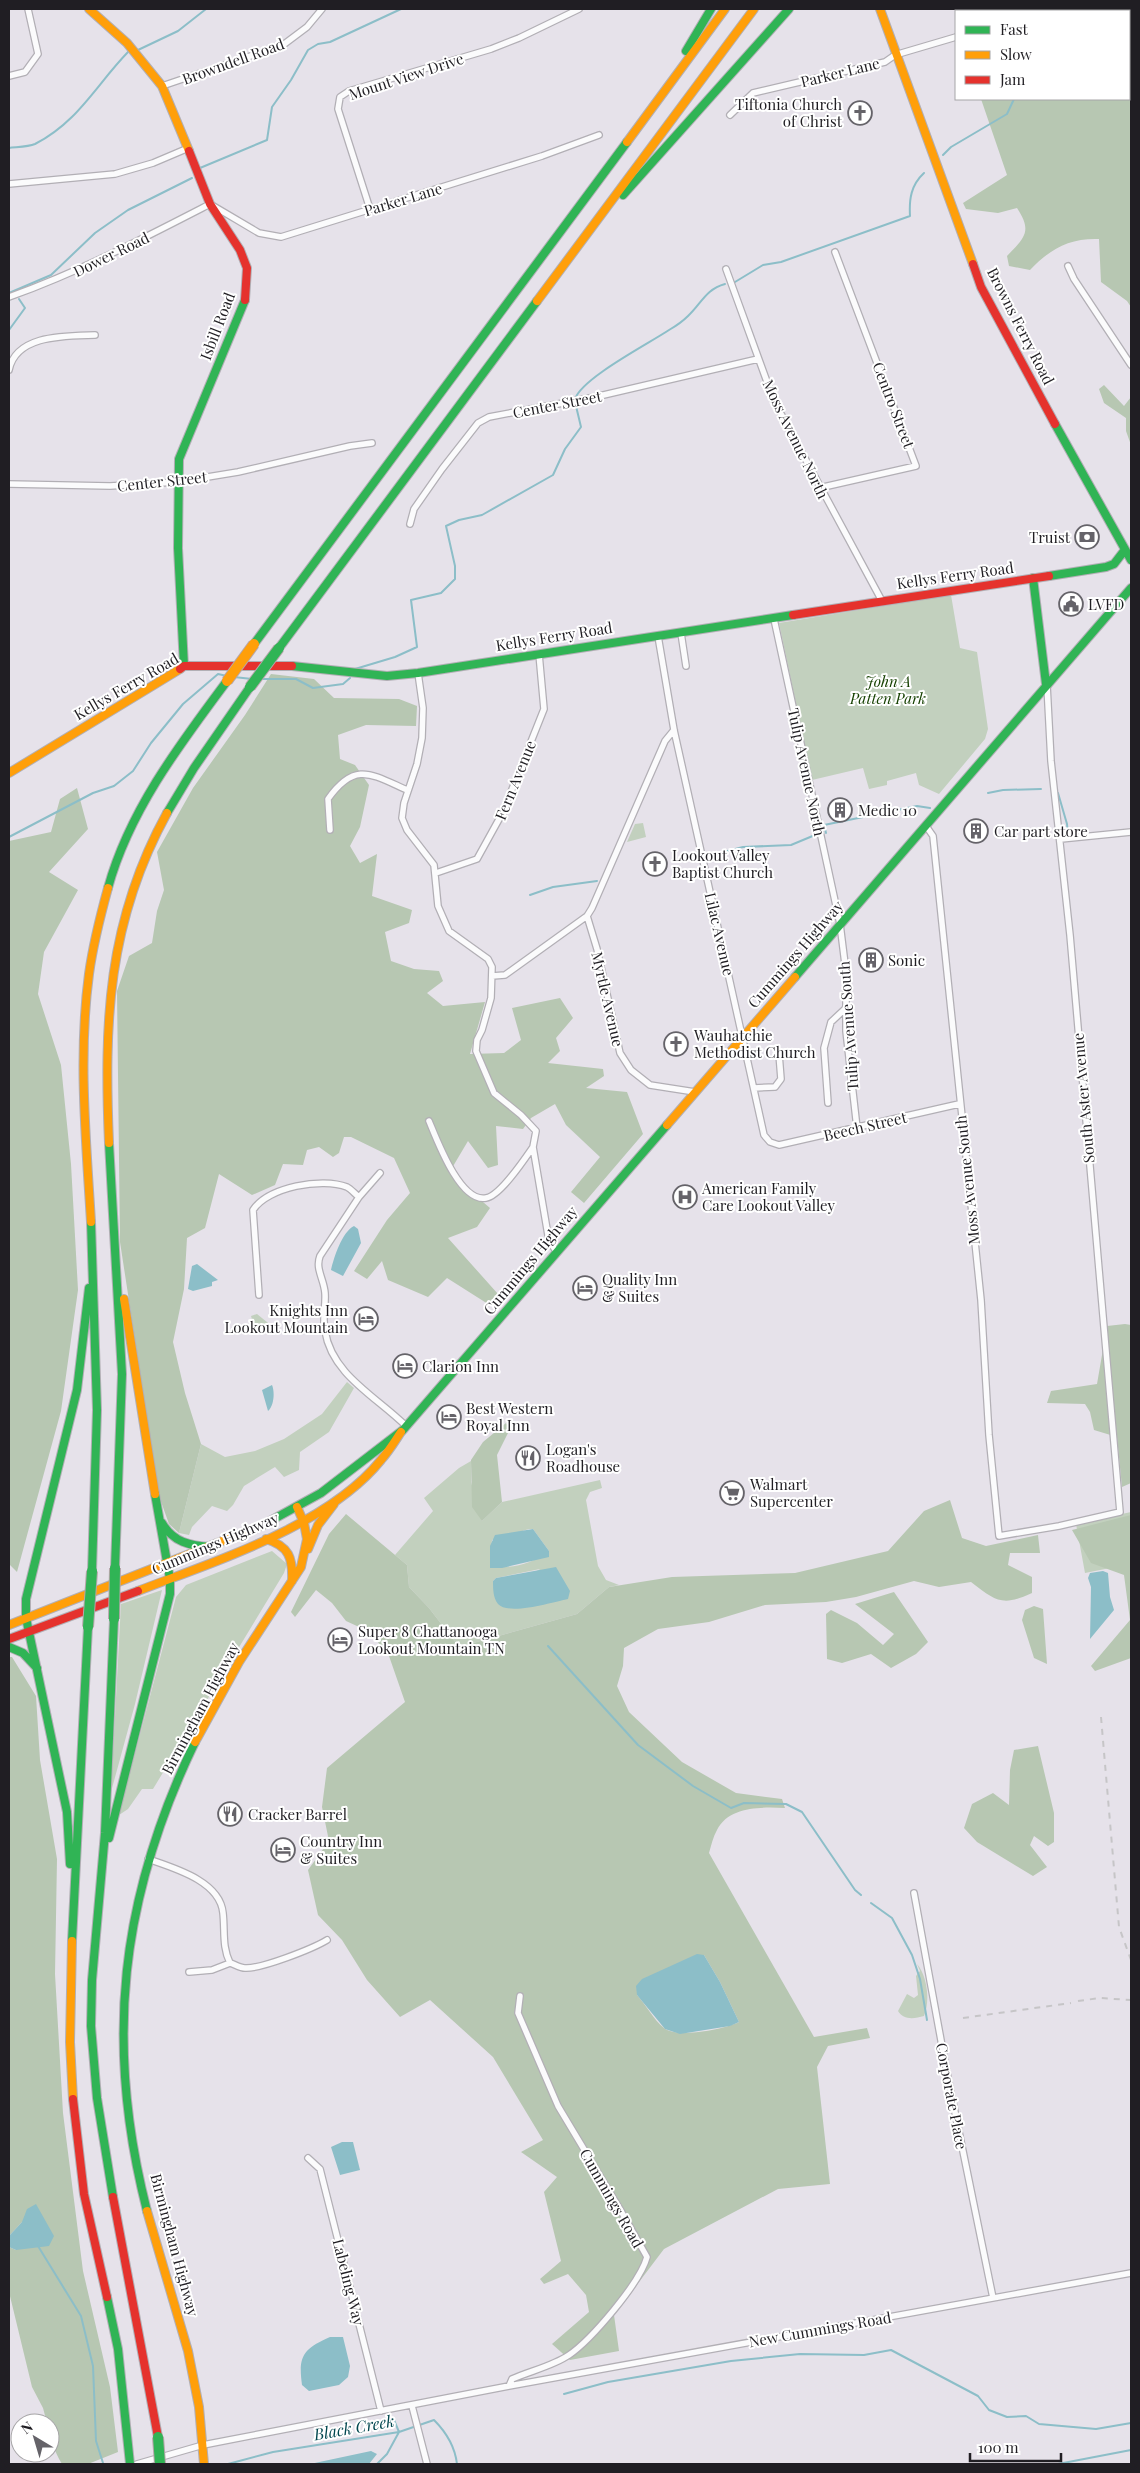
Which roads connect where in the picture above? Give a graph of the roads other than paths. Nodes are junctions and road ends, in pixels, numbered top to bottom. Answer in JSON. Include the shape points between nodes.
{"nodes":[{"id":1,"x":28,"y":9,"type":"edge"},
{"id":2,"x":89,"y":9,"type":"edge"},
{"id":3,"x":322,"y":9,"type":"edge"},
{"id":4,"x":579,"y":9,"type":"edge"},
{"id":5,"x":711,"y":9,"type":"edge"},
{"id":6,"x":725,"y":9,"type":"edge"},
{"id":7,"x":754,"y":9,"type":"edge"},
{"id":8,"x":789,"y":9,"type":"edge"},
{"id":9,"x":880,"y":9,"type":"edge"},
{"id":10,"x":955,"y":37,"type":"edge"},
{"id":11,"x":895,"y":55,"type":"junction"},
{"id":12,"x":677,"y":73,"type":"junction"},
{"id":13,"x":9,"y":76,"type":"edge"},
{"id":14,"x":162,"y":86,"type":"junction"},
{"id":15,"x":730,"y":115,"type":"dead end"},
{"id":16,"x":599,"y":136,"type":"dead end"},
{"id":17,"x":186,"y":149,"type":"junction"},
{"id":18,"x":9,"y":184,"type":"edge"},
{"id":19,"x":210,"y":204,"type":"junction"},
{"id":20,"x":370,"y":209,"type":"junction"},
{"id":21,"x":579,"y":244,"type":"junction"},
{"id":22,"x":835,"y":252,"type":"dead end"},
{"id":23,"x":1068,"y":266,"type":"dead end"},
{"id":24,"x":726,"y":269,"type":"dead end"},
{"id":25,"x":9,"y":298,"type":"edge"},
{"id":26,"x":95,"y":336,"type":"dead end"},
{"id":27,"x":758,"y":359,"type":"junction"},
{"id":28,"x":1131,"y":365,"type":"edge"},
{"id":29,"x":9,"y":370,"type":"edge"},
{"id":30,"x":372,"y":442,"type":"dead end"},
{"id":31,"x":177,"y":482,"type":"junction"},
{"id":32,"x":9,"y":484,"type":"edge"},
{"id":33,"x":819,"y":488,"type":"junction"},
{"id":34,"x":410,"y":524,"type":"dead end"},
{"id":35,"x":1124,"y":551,"type":"junction"},
{"id":36,"x":1131,"y":560,"type":"edge"},
{"id":37,"x":1032,"y":578,"type":"junction"},
{"id":38,"x":1131,"y":588,"type":"edge"},
{"id":39,"x":882,"y":601,"type":"junction"},
{"id":40,"x":774,"y":619,"type":"junction"},
{"id":41,"x":681,"y":633,"type":"junction"},
{"id":42,"x":658,"y":636,"type":"junction"},
{"id":43,"x":539,"y":654,"type":"junction"},
{"id":44,"x":184,"y":666,"type":"junction"},
{"id":45,"x":686,"y":666,"type":"dead end"},
{"id":46,"x":418,"y":673,"type":"junction"},
{"id":47,"x":1046,"y":684,"type":"junction"},
{"id":48,"x":674,"y":730,"type":"junction"},
{"id":49,"x":9,"y":773,"type":"edge"},
{"id":50,"x":407,"y":790,"type":"junction"},
{"id":51,"x":926,"y":826,"type":"junction"},
{"id":52,"x":330,"y":830,"type":"dead end"},
{"id":53,"x":1131,"y":832,"type":"edge"},
{"id":54,"x":1061,"y":839,"type":"junction"},
{"id":55,"x":436,"y":873,"type":"junction"},
{"id":56,"x":587,"y":916,"type":"junction"},
{"id":57,"x":840,"y":924,"type":"junction"},
{"id":58,"x":492,"y":976,"type":"junction"},
{"id":59,"x":846,"y":1008,"type":"junction"},
{"id":60,"x":743,"y":1036,"type":"junction"},
{"id":61,"x":779,"y":1054,"type":"dead end"},
{"id":62,"x":754,"y":1088,"type":"junction"},
{"id":63,"x":695,"y":1092,"type":"junction"},
{"id":64,"x":828,"y":1103,"type":"dead end"},
{"id":65,"x":960,"y":1104,"type":"junction"},
{"id":66,"x":429,"y":1121,"type":"dead end"},
{"id":67,"x":857,"y":1128,"type":"junction"},
{"id":68,"x":770,"y":1142,"type":"joint"},
{"id":69,"x":533,"y":1148,"type":"junction"},
{"id":70,"x":380,"y":1173,"type":"dead end"},
{"id":71,"x":359,"y":1197,"type":"junction"},
{"id":72,"x":114,"y":1234,"type":"junction"},
{"id":73,"x":93,"y":1249,"type":"junction"},
{"id":74,"x":556,"y":1251,"type":"junction"},
{"id":75,"x":259,"y":1295,"type":"dead end"},
{"id":76,"x":404,"y":1428,"type":"junction"},
{"id":77,"x":341,"y":1496,"type":"junction"},
{"id":78,"x":297,"y":1507,"type":"junction"},
{"id":79,"x":158,"y":1516,"type":"junction"},
{"id":80,"x":304,"y":1520,"type":"junction"},
{"id":81,"x":999,"y":1536,"type":"joint"},
{"id":82,"x":266,"y":1539,"type":"junction"},
{"id":83,"x":211,"y":1547,"type":"junction"},
{"id":84,"x":304,"y":1558,"type":"junction"},
{"id":85,"x":166,"y":1565,"type":"junction"},
{"id":86,"x":170,"y":1579,"type":"junction"},
{"id":87,"x":291,"y":1582,"type":"junction"},
{"id":88,"x":26,"y":1618,"type":"junction"},
{"id":89,"x":9,"y":1625,"type":"edge"},
{"id":90,"x":30,"y":1632,"type":"junction"},
{"id":91,"x":9,"y":1639,"type":"edge"},
{"id":92,"x":9,"y":1647,"type":"edge"},
{"id":93,"x":39,"y":1672,"type":"junction"},
{"id":94,"x":148,"y":1859,"type":"junction"},
{"id":95,"x":103,"y":1861,"type":"junction"},
{"id":96,"x":914,"y":1893,"type":"dead end"},
{"id":97,"x":72,"y":1902,"type":"junction"},
{"id":98,"x":327,"y":1940,"type":"dead end"},
{"id":99,"x":230,"y":1963,"type":"junction"},
{"id":100,"x":189,"y":1972,"type":"dead end"},
{"id":101,"x":520,"y":1996,"type":"dead end"},
{"id":102,"x":308,"y":2158,"type":"dead end"},
{"id":103,"x":1131,"y":2273,"type":"edge"},
{"id":104,"x":993,"y":2298,"type":"junction"},
{"id":105,"x":509,"y":2386,"type":"junction"},
{"id":106,"x":412,"y":2406,"type":"junction"},
{"id":107,"x":382,"y":2412,"type":"junction"},
{"id":108,"x":203,"y":2445,"type":"junction"},
{"id":109,"x":130,"y":2464,"type":"edge"},
{"id":110,"x":137,"y":2464,"type":"edge"},
{"id":111,"x":160,"y":2464,"type":"edge"},
{"id":112,"x":204,"y":2464,"type":"edge"},
{"id":113,"x":427,"y":2464,"type":"edge"}],
"edges":[{"from":1,"to":13,"type":"street","via":[[38,54],[25,72]]},
{"from":2,"to":14,"type":"main road","name":"Isbill Road","via":[[127,43]]},
{"from":3,"to":14,"type":"street","name":"Browndell Road","via":[[307,27],[284,44]]},
{"from":4,"to":20,"type":"street","name":"Mount View Drive","via":[[493,48],[349,91],[340,97],[338,109]]},
{"from":5,"to":12,"type":"main road","via":[[683,56]]},
{"from":6,"to":12,"type":"main road"},
{"from":7,"to":21,"type":"main road"},
{"from":8,"to":21,"type":"main road"},
{"from":9,"to":11,"type":"main road","name":"Browns Ferry Road"},
{"from":10,"to":11,"type":"street","name":"Parker Lane"},
{"from":11,"to":15,"type":"street","name":"Parker Lane","via":[[885,62],[753,93]]},
{"from":11,"to":35,"type":"main road","name":"Browns Ferry Road","via":[[981,286]]},
{"from":12,"to":73,"type":"main road","bridge":true,"via":[[172,756],[145,802],[114,870],[98,923],[86,986],[82,1050]]},
{"from":14,"to":17,"type":"main road","name":"Isbill Road"},
{"from":16,"to":20,"type":"street","name":"Parker Lane"},
{"from":17,"to":18,"type":"street","via":[[115,174]]},
{"from":17,"to":19,"type":"main road","name":"Isbill Road"},
{"from":19,"to":20,"type":"street","name":"Parker Lane","via":[[259,233],[274,237]]},
{"from":19,"to":25,"type":"street","name":"Dower Road","via":[[114,254]]},
{"from":19,"to":31,"type":"main road","name":"Isbill Road","via":[[240,250],[247,268],[248,284],[238,320],[179,458]]},
{"from":21,"to":72,"type":"main road","bridge":true,"via":[[200,756],[181,785],[147,853],[124,916],[110,987],[106,1077]]},
{"from":22,"to":33,"type":"street","name":"Centro Street","via":[[916,466]]},
{"from":23,"to":28,"type":"street"},
{"from":24,"to":27,"type":"street","name":"Moss Avenue North"},
{"from":26,"to":29,"type":"street","via":[[65,336],[28,346],[13,356]]},
{"from":27,"to":33,"type":"street","name":"Moss Avenue North","via":[[774,401]]},
{"from":27,"to":34,"type":"street","name":"Center Street","via":[[595,397],[488,417],[478,422],[442,469],[414,509]]},
{"from":30,"to":31,"type":"street","name":"Center Street"},
{"from":31,"to":32,"type":"street","name":"Center Street","via":[[110,486]]},
{"from":31,"to":44,"type":"main road","name":"Isbill Road"},
{"from":33,"to":39,"type":"street","name":"Moss Avenue North"},
{"from":35,"to":36,"type":"main road","name":"Browns Ferry Road"},
{"from":35,"to":37,"type":"main road","name":"Kellys Ferry Road","via":[[1114,564],[1106,567]]},
{"from":37,"to":39,"type":"main road","name":"Kellys Ferry Road"},
{"from":37,"to":47,"type":"main road"},
{"from":38,"to":47,"type":"main road","name":"Cummings Highway"},
{"from":39,"to":40,"type":"main road","name":"Kellys Ferry Road"},
{"from":40,"to":41,"type":"main road","name":"Kellys Ferry Road"},
{"from":40,"to":57,"type":"street","name":"Tulip Avenue North"},
{"from":41,"to":42,"type":"main road","name":"Kellys Ferry Road"},
{"from":41,"to":45,"type":"street"},
{"from":42,"to":43,"type":"main road","name":"Kellys Ferry Road"},
{"from":42,"to":48,"type":"street","name":"Lilac Avenue"},
{"from":43,"to":46,"type":"main road","name":"Kellys Ferry Road"},
{"from":43,"to":55,"type":"street","name":"Fern Avenue","via":[[544,709],[503,812],[477,859]]},
{"from":44,"to":46,"type":"main road","name":"Kellys Ferry Road","via":[[285,665],[387,676]]},
{"from":44,"to":49,"type":"main road","name":"Kellys Ferry Road"},
{"from":46,"to":50,"type":"street","via":[[423,708],[422,738]]},
{"from":47,"to":51,"type":"main road","name":"Cummings Highway"},
{"from":47,"to":54,"type":"street","name":"South Aster Avenue"},
{"from":48,"to":56,"type":"street","via":[[665,741]]},
{"from":48,"to":60,"type":"street","name":"Lilac Avenue"},
{"from":50,"to":52,"type":"street","via":[[369,773],[349,777],[328,799]]},
{"from":50,"to":55,"type":"street","via":[[402,818],[407,830],[434,865]]},
{"from":51,"to":57,"type":"main road","name":"Cummings Highway"},
{"from":51,"to":65,"type":"street","name":"Moss Avenue South","via":[[933,836]]},
{"from":53,"to":54,"type":"street"},
{"from":54,"to":81,"type":"street","name":"South Aster Avenue","via":[[1120,1512]]},
{"from":55,"to":58,"type":"street","via":[[441,916],[449,931],[488,959]]},
{"from":56,"to":58,"type":"street","via":[[505,975]]},
{"from":56,"to":63,"type":"street","name":"Myrtle Avenue","via":[[620,1054],[630,1070],[650,1085]]},
{"from":57,"to":59,"type":"street","name":"Tulip Avenue South","via":[[846,972]]},
{"from":57,"to":60,"type":"main road","name":"Cummings Highway"},
{"from":58,"to":69,"type":"street","via":[[489,1008],[476,1051],[494,1093],[536,1131]]},
{"from":59,"to":64,"type":"street","via":[[832,1022],[824,1048]]},
{"from":59,"to":67,"type":"street","name":"Tulip Avenue South"},
{"from":60,"to":62,"type":"street","name":"Lilac Avenue"},
{"from":60,"to":63,"type":"main road","name":"Cummings Highway"},
{"from":61,"to":62,"type":"street","via":[[781,1079],[775,1087]]},
{"from":62,"to":68,"type":"street","name":"Lilac Avenue","via":[[764,1135]]},
{"from":63,"to":74,"type":"main road","name":"Cummings Highway"},
{"from":65,"to":67,"type":"street","name":"Beech Street"},
{"from":65,"to":81,"type":"street","name":"Moss Avenue South","via":[[981,1302]]},
{"from":66,"to":69,"type":"street","via":[[446,1160],[460,1182],[472,1195],[485,1199],[499,1191]]},
{"from":67,"to":68,"type":"street","name":"Beech Street","via":[[779,1145]]},
{"from":69,"to":74,"type":"street","via":[[549,1241]]},
{"from":70,"to":71,"type":"street"},
{"from":71,"to":75,"type":"street","via":[[348,1188],[321,1182],[271,1194],[258,1202],[252,1210]]},
{"from":71,"to":76,"type":"street","via":[[317,1264],[325,1292],[325,1332],[338,1365]]},
{"from":72,"to":79,"type":"main road"},
{"from":72,"to":95,"type":"main road","bridge":true,"via":[[122,1410]]},
{"from":73,"to":88,"type":"main road","via":[[77,1390],[26,1599]]},
{"from":73,"to":97,"type":"main road","bridge":true,"via":[[99,1389],[98,1493]]},
{"from":74,"to":76,"type":"main road","name":"Cummings Highway"},
{"from":76,"to":77,"type":"main road","name":"Cummings Highway","via":[[387,1457]]},
{"from":76,"to":78,"type":"main road","name":"Cummings Highway","via":[[321,1493]]},
{"from":77,"to":80,"type":"main road","name":"Cummings Highway"},
{"from":77,"to":84,"type":"main road","via":[[318,1525]]},
{"from":78,"to":80,"type":"main road","name":"Birmingham Highway"},
{"from":78,"to":83,"type":"main road","name":"Cummings Highway","via":[[254,1530]]},
{"from":79,"to":83,"type":"main road","via":[[166,1531],[183,1544]]},
{"from":79,"to":85,"type":"main road"},
{"from":80,"to":82,"type":"main road","name":"Cummings Highway"},
{"from":80,"to":84,"type":"main road","name":"Birmingham Highway","via":[[308,1537]]},
{"from":82,"to":86,"type":"main road","name":"Cummings Highway"},
{"from":82,"to":87,"type":"main road","via":[[283,1545],[292,1556]]},
{"from":83,"to":85,"type":"main road","name":"Cummings Highway"},
{"from":84,"to":87,"type":"main road","name":"Birmingham Highway"},
{"from":85,"to":86,"type":"main road"},
{"from":85,"to":88,"type":"main road","name":"Cummings Highway"},
{"from":86,"to":90,"type":"main road","name":"Cummings Highway"},
{"from":86,"to":95,"type":"main road","via":[[170,1594]]},
{"from":87,"to":94,"type":"main road","name":"Birmingham Highway","via":[[228,1680],[196,1741],[177,1779]]},
{"from":88,"to":89,"type":"main road","name":"Cummings Highway"},
{"from":88,"to":90,"type":"main road"},
{"from":90,"to":91,"type":"main road","name":"Cummings Highway"},
{"from":90,"to":93,"type":"main road"},
{"from":92,"to":93,"type":"main road","via":[[23,1653]]},
{"from":93,"to":97,"type":"main road","via":[[66,1812]]},
{"from":94,"to":99,"type":"street","via":[[204,1883],[213,1891],[223,1912],[225,1953]]},
{"from":94,"to":108,"type":"main road","name":"Birmingham Highway","via":[[138,1898],[124,1996],[122,2038],[126,2097],[145,2202],[195,2381]]},
{"from":95,"to":111,"type":"main road","bridge":true,"via":[[92,2047],[115,2215],[146,2362]]},
{"from":96,"to":104,"type":"street","name":"Corporate Place"},
{"from":97,"to":109,"type":"main road","via":[[70,2042],[73,2109],[84,2194],[118,2349]]},
{"from":98,"to":99,"type":"street","via":[[314,1948],[261,1964],[244,1968]]},
{"from":99,"to":100,"type":"street","via":[[212,1970]]},
{"from":101,"to":105,"type":"street","name":"Cummings Road","via":[[518,2013],[558,2106],[646,2257],[644,2269],[586,2343],[567,2356],[512,2379]]},
{"from":102,"to":107,"type":"street","name":"Labeling Way","via":[[320,2170]]},
{"from":103,"to":104,"type":"street","name":"New Cummings Road"},
{"from":104,"to":105,"type":"street","name":"New Cummings Road"},
{"from":105,"to":106,"type":"street","name":"Cummings Road"},
{"from":106,"to":107,"type":"street","name":"Cummings Road"},
{"from":106,"to":113,"type":"street"},
{"from":107,"to":108,"type":"street","name":"Cummings Road"},
{"from":108,"to":110,"type":"street","name":"Cummings Road"},
{"from":108,"to":112,"type":"main road","name":"Birmingham Highway"}]}
